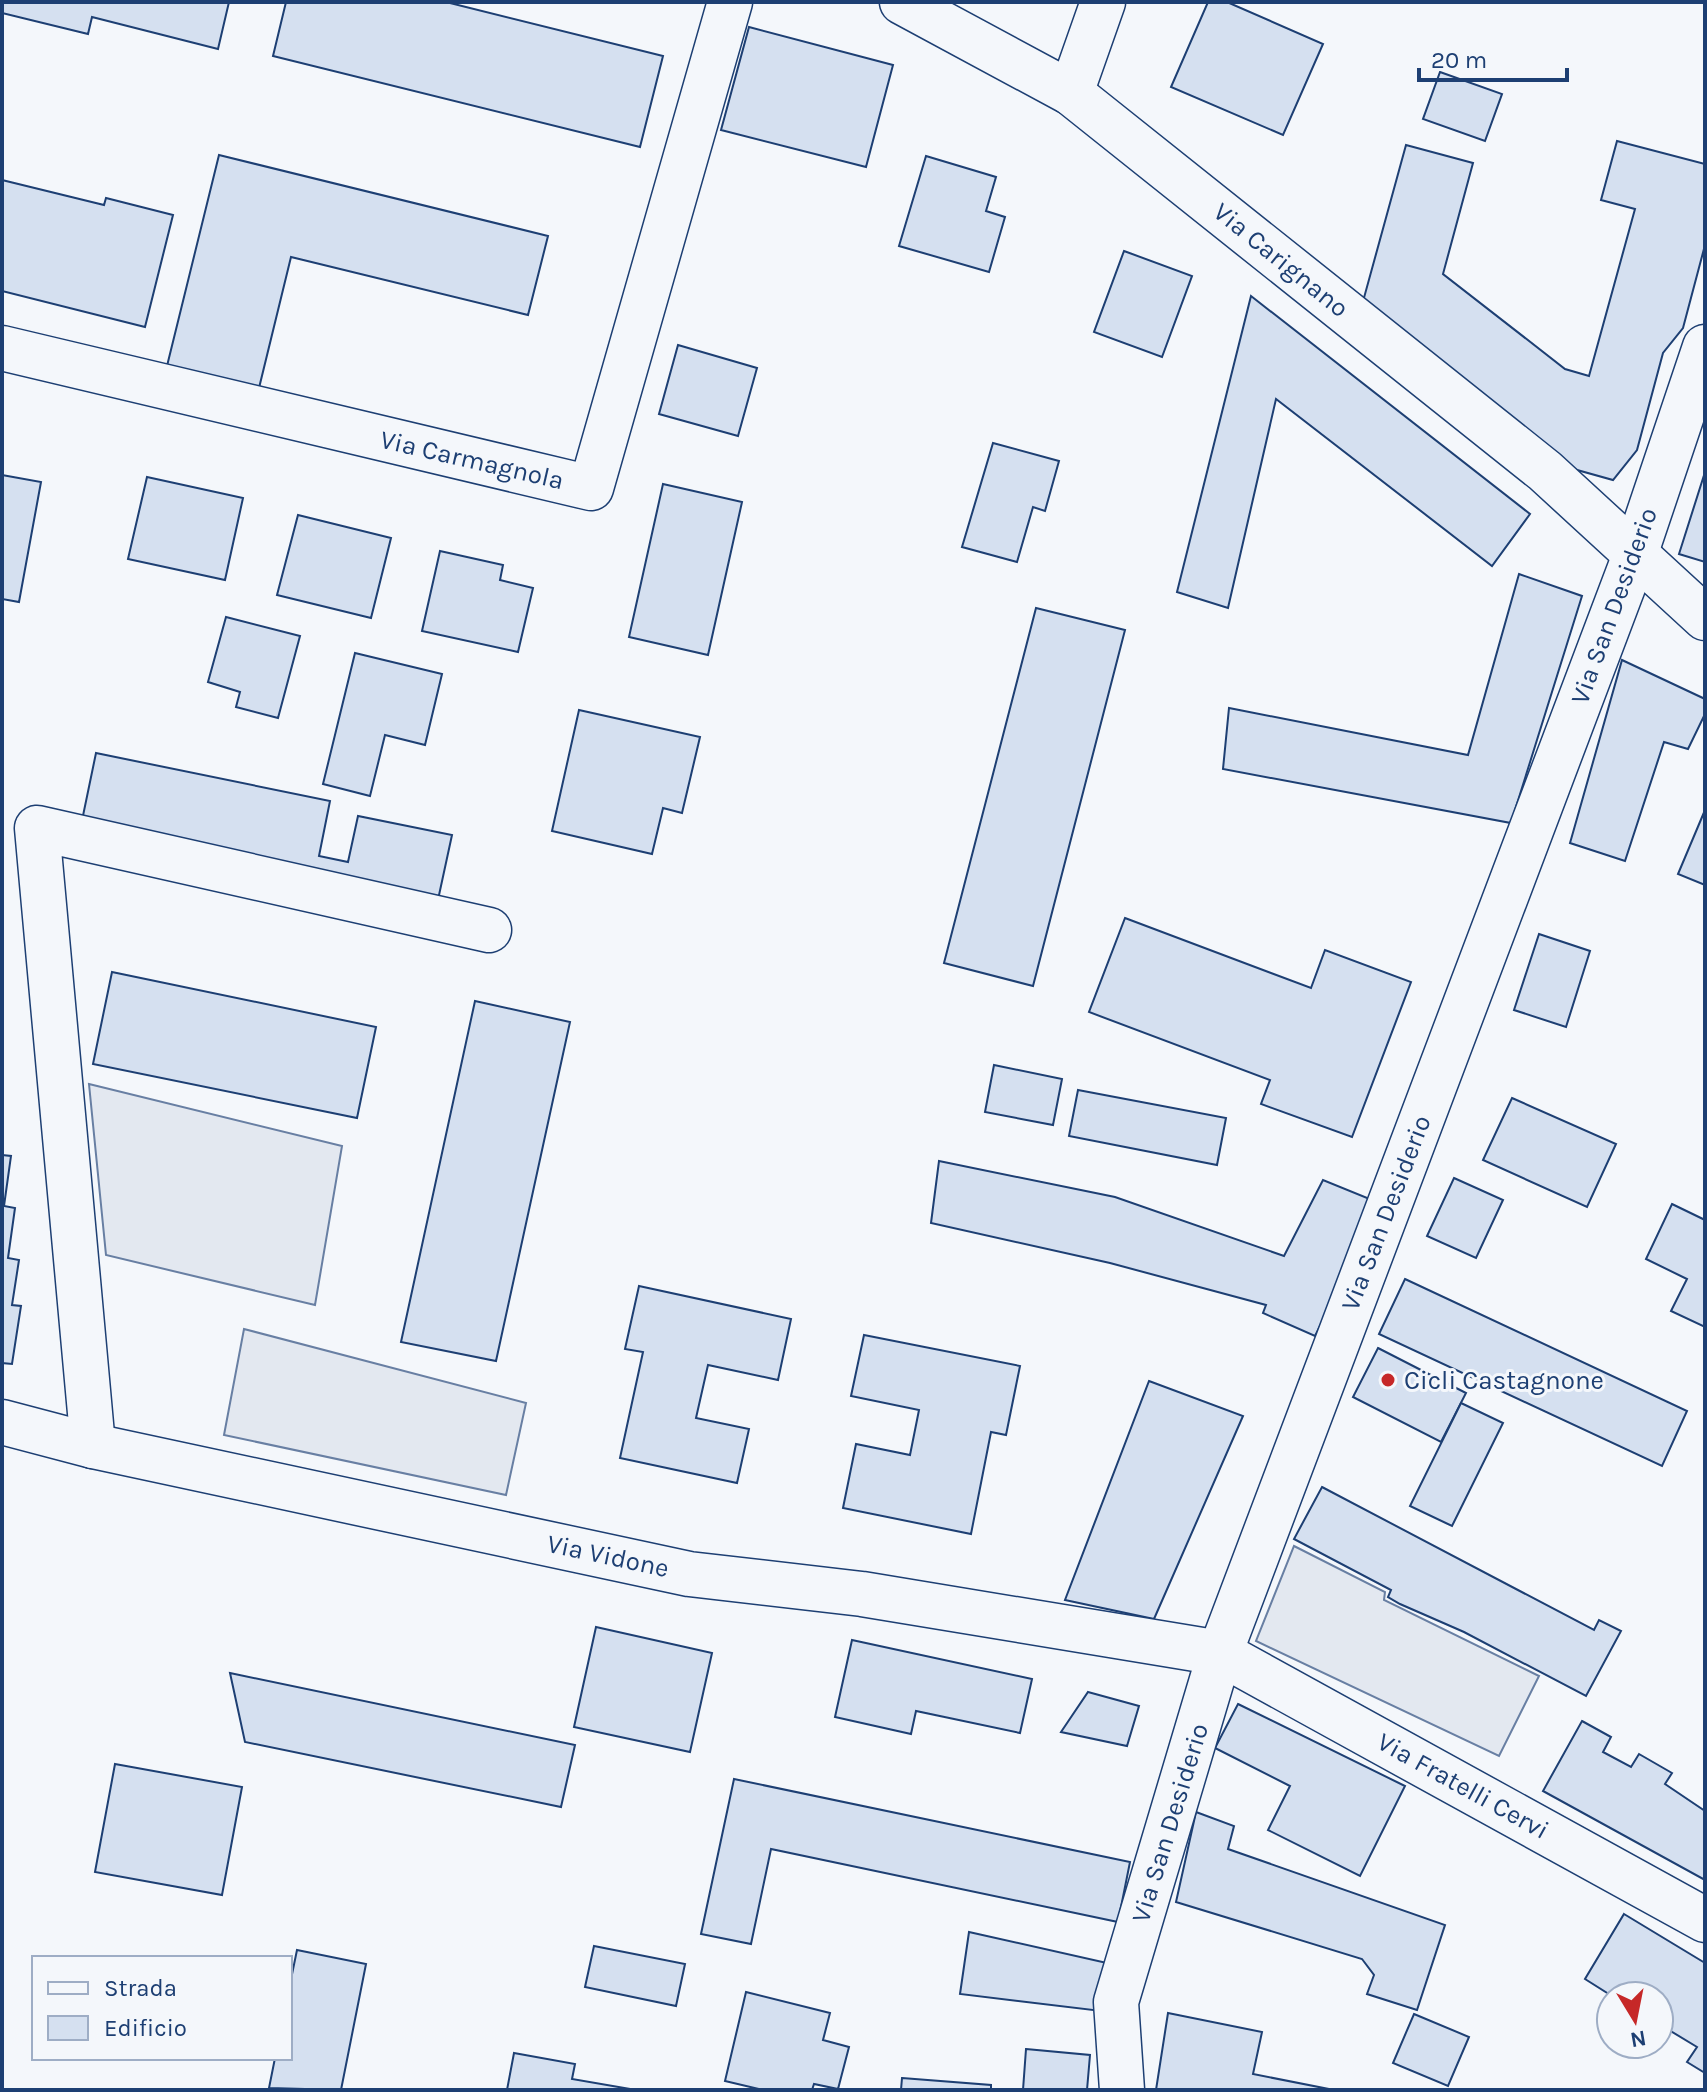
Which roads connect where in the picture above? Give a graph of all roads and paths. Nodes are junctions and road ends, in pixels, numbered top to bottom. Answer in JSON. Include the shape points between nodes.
{"nodes":[{"id":1,"x":730,"y":2,"type":"edge"},
{"id":2,"x":902,"y":2,"type":"edge"},
{"id":3,"x":1103,"y":2,"type":"edge"},
{"id":4,"x":1071,"y":93,"type":"junction"},
{"id":5,"x":1705,"y":347,"type":"edge"},
{"id":6,"x":2,"y":348,"type":"edge"},
{"id":7,"x":1635,"y":555,"type":"junction"},
{"id":8,"x":1705,"y":618,"type":"edge"},
{"id":9,"x":489,"y":930,"type":"dead end"},
{"id":10,"x":2,"y":1422,"type":"edge"},
{"id":11,"x":93,"y":1446,"type":"junction"},
{"id":12,"x":1220,"y":1653,"type":"junction"},
{"id":13,"x":1705,"y":1920,"type":"edge"},
{"id":14,"x":1122,"y":2090,"type":"edge"}],
"edges":[{"from":1,"to":6,"type":"street","name":"Via Carmagnola","via":[[591,488]]},
{"from":2,"to":4,"type":"street","name":"Via Carignano"},
{"from":3,"to":4,"type":"street"},
{"from":4,"to":7,"type":"street","name":"Via Carignano","via":[[1545,471]]},
{"from":5,"to":7,"type":"street","name":"Via San Desiderio"},
{"from":7,"to":8,"type":"street","name":"Via Carignano"},
{"from":7,"to":12,"type":"street","name":"Via San Desiderio"},
{"from":9,"to":11,"type":"street","via":[[37,828]]},
{"from":10,"to":11,"type":"street","name":"Via Vidone"},
{"from":11,"to":12,"type":"street","name":"Via Vidone","via":[[689,1574],[862,1594]]},
{"from":12,"to":13,"type":"street","name":"Via Fratelli Cervi"},
{"from":12,"to":14,"type":"street","name":"Via San Desiderio","via":[[1116,2002]]}]}
